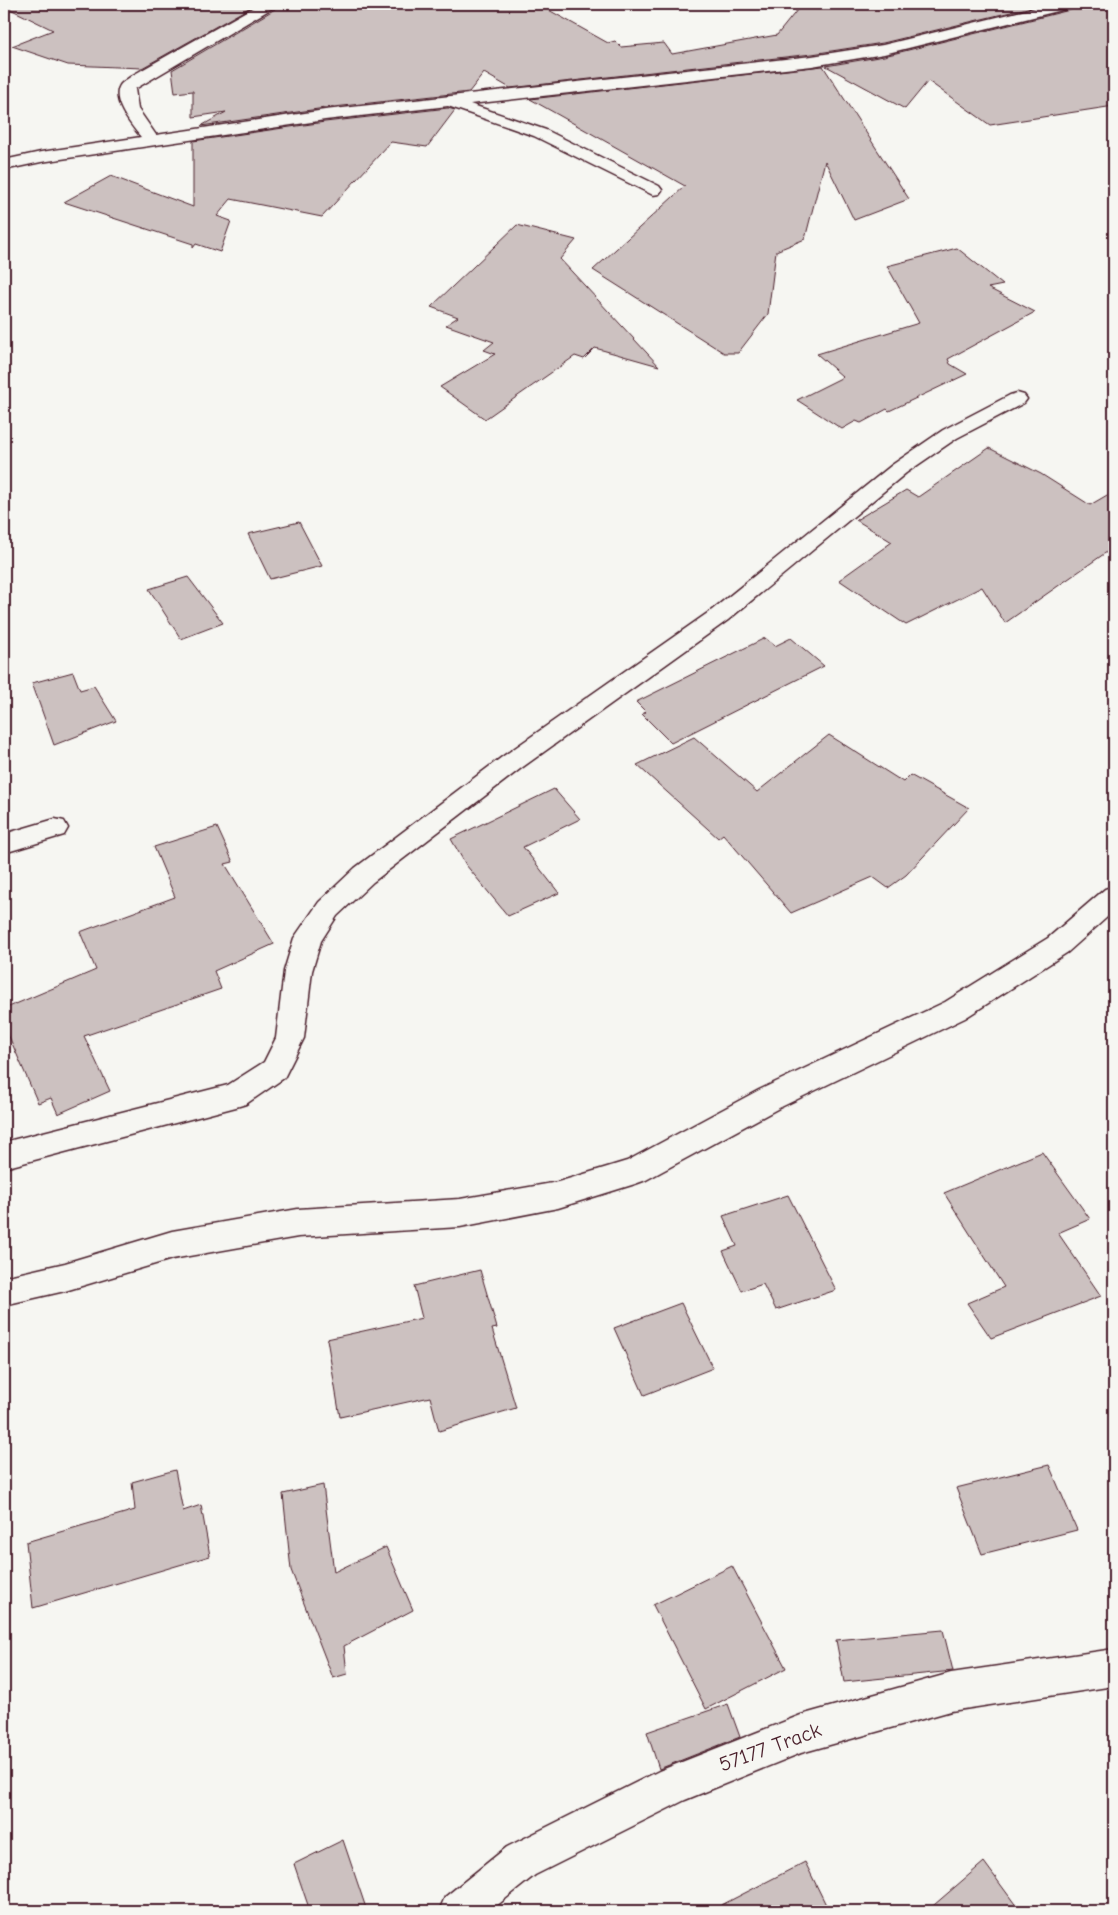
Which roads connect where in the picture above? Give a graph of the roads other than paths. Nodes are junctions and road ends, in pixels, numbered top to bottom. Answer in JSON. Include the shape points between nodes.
{"nodes":[{"id":1,"x":269,"y":4,"type":"edge"},
{"id":2,"x":1069,"y":4,"type":"edge"},
{"id":3,"x":978,"y":10,"type":"dead end"},
{"id":4,"x":991,"y":22,"type":"junction"},
{"id":5,"x":445,"y":101,"type":"junction"},
{"id":6,"x":152,"y":140,"type":"junction"},
{"id":7,"x":4,"y":165,"type":"edge"},
{"id":8,"x":653,"y":190,"type":"dead end"},
{"id":9,"x":1017,"y":399,"type":"dead end"},
{"id":10,"x":55,"y":828,"type":"dead end"},
{"id":11,"x":4,"y":844,"type":"edge"},
{"id":12,"x":1114,"y":896,"type":"edge"},
{"id":13,"x":4,"y":1155,"type":"edge"},
{"id":14,"x":4,"y":1291,"type":"edge"},
{"id":15,"x":1114,"y":1667,"type":"edge"},
{"id":16,"x":459,"y":1911,"type":"edge"}],
"edges":[{"from":1,"to":6,"type":"street","via":[[127,87],[127,107]]},
{"from":2,"to":4,"type":"street"},
{"from":3,"to":4,"type":"street"},
{"from":4,"to":5,"type":"street","via":[[884,49],[812,61]]},
{"from":5,"to":6,"type":"street"},
{"from":5,"to":8,"type":"street","via":[[540,133]]},
{"from":6,"to":7,"type":"street"},
{"from":9,"to":13,"type":"street","via":[[950,434],[898,469],[720,615],[511,763],[364,875],[328,909],[308,938],[298,971],[290,1038],[274,1070],[236,1095]]},
{"from":10,"to":11,"type":"street"},
{"from":12,"to":14,"type":"street","via":[[1058,945],[955,1010],[769,1099],[635,1171],[558,1195],[460,1213],[298,1223],[172,1245],[65,1278]]},
{"from":15,"to":16,"type":"street","name":"57177 Track","via":[[951,1692],[801,1734],[672,1785],[521,1861]]}]}
